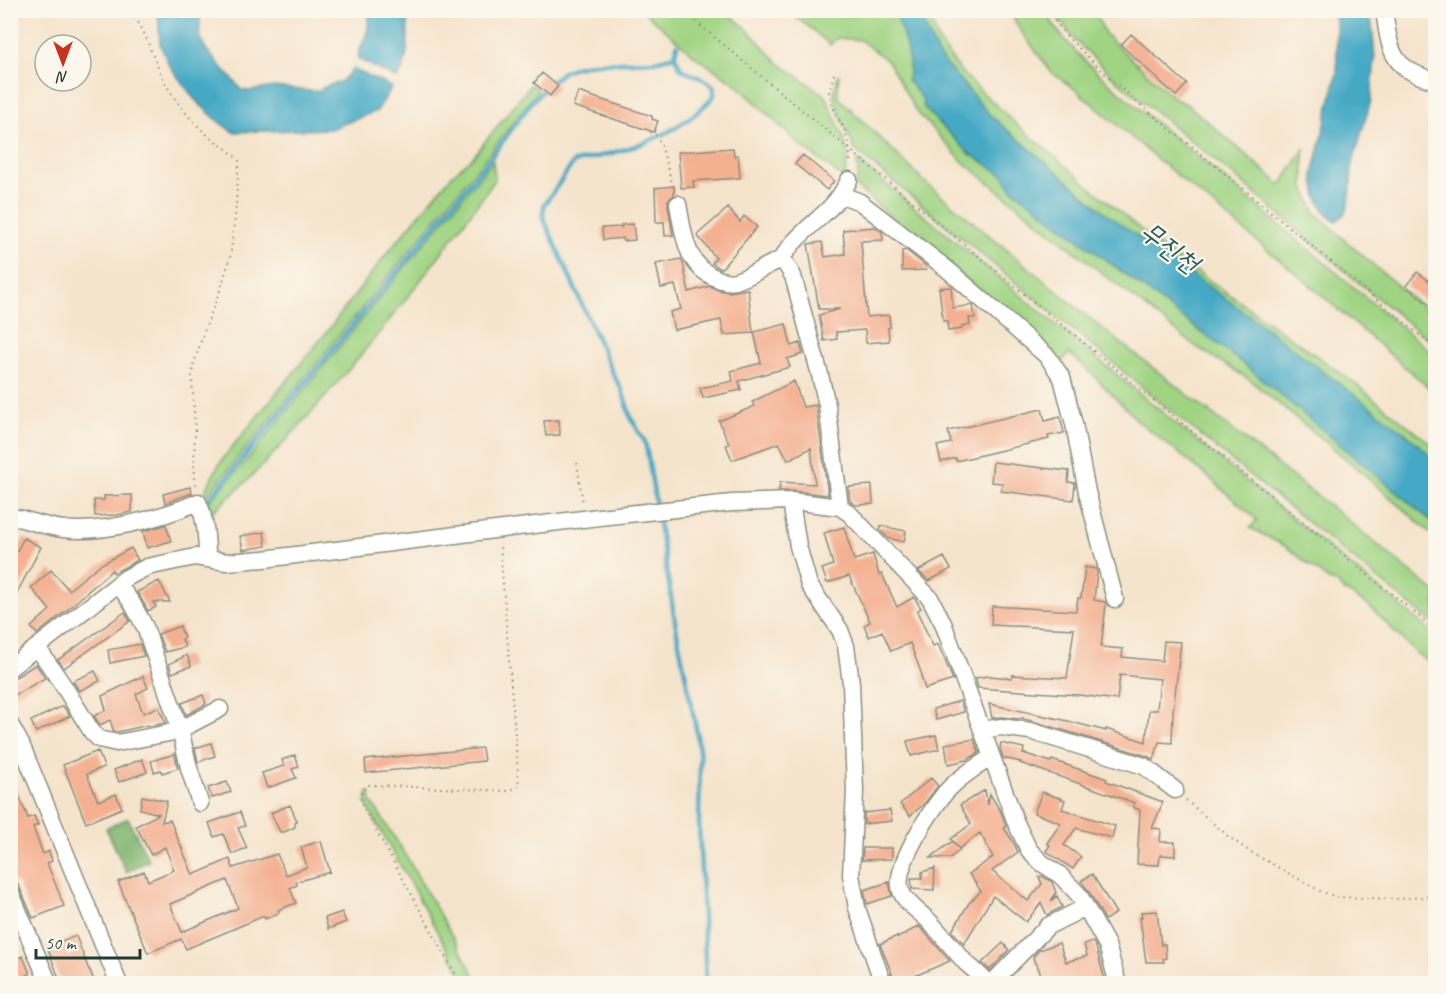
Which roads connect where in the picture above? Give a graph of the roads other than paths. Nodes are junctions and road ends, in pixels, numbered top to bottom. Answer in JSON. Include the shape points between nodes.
{"nodes":[{"id":1,"x":1384,"y":10,"type":"edge"},
{"id":2,"x":1436,"y":81,"type":"edge"},
{"id":3,"x":678,"y":204,"type":"road end"},
{"id":4,"x":780,"y":260,"type":"junction"},
{"id":5,"x":791,"y":501,"type":"junction"},
{"id":6,"x":840,"y":507,"type":"junction"},
{"id":7,"x":18,"y":518,"type":"dead end"},
{"id":8,"x":207,"y":558,"type":"junction"},
{"id":9,"x":118,"y":585,"type":"junction"},
{"id":10,"x":1115,"y":600,"type":"dead end"},
{"id":11,"x":37,"y":647,"type":"junction"},
{"id":12,"x":10,"y":668,"type":"edge"},
{"id":13,"x":220,"y":709,"type":"dead end"},
{"id":14,"x":10,"y":723,"type":"edge"},
{"id":15,"x":180,"y":729,"type":"junction"},
{"id":16,"x":983,"y":730,"type":"junction"},
{"id":17,"x":992,"y":757,"type":"junction"},
{"id":18,"x":1174,"y":790,"type":"road end"},
{"id":19,"x":200,"y":802,"type":"dead end"},
{"id":20,"x":10,"y":891,"type":"edge"},
{"id":21,"x":1086,"y":907,"type":"junction"},
{"id":22,"x":119,"y":983,"type":"edge"},
{"id":23,"x":49,"y":984,"type":"edge"},
{"id":24,"x":883,"y":984,"type":"edge"},
{"id":25,"x":990,"y":984,"type":"edge"},
{"id":26,"x":1118,"y":984,"type":"edge"}],
"edges":[{"from":1,"to":2,"type":"street","via":[[1395,58],[1406,70]]},
{"from":3,"to":4,"type":"street","via":[[687,244],[696,265],[708,275],[728,282],[741,280]]},
{"from":4,"to":6,"type":"street","via":[[793,276],[820,375]]},
{"from":4,"to":10,"type":"street","via":[[798,237],[826,213],[845,187],[1048,357],[1062,378]]},
{"from":5,"to":6,"type":"street"},
{"from":5,"to":8,"type":"street","via":[[732,502],[264,559],[227,562]]},
{"from":5,"to":24,"type":"street","via":[[809,585],[840,630],[846,646],[855,791],[851,875],[857,908]]},
{"from":6,"to":16,"type":"street","via":[[930,598],[944,624]]},
{"from":7,"to":8,"type":"street","via":[[86,531],[199,506]]},
{"from":8,"to":9,"type":"street","via":[[147,567]]},
{"from":9,"to":11,"type":"street"},
{"from":9,"to":15,"type":"street","via":[[145,627]]},
{"from":11,"to":12,"type":"street"},
{"from":11,"to":15,"type":"street","via":[[99,739],[131,741]]},
{"from":13,"to":15,"type":"street"},
{"from":14,"to":22,"type":"street"},
{"from":15,"to":19,"type":"street"},
{"from":16,"to":17,"type":"street"},
{"from":16,"to":18,"type":"street","via":[[1001,727],[1030,731],[1106,754],[1144,766]]},
{"from":17,"to":21,"type":"street","via":[[1029,850],[1060,875]]},
{"from":17,"to":25,"type":"street","via":[[946,793],[920,830],[899,880],[905,898]]},
{"from":20,"to":23,"type":"street"},
{"from":21,"to":25,"type":"street","via":[[1048,926]]},
{"from":21,"to":26,"type":"street","via":[[1107,945]]}]}
